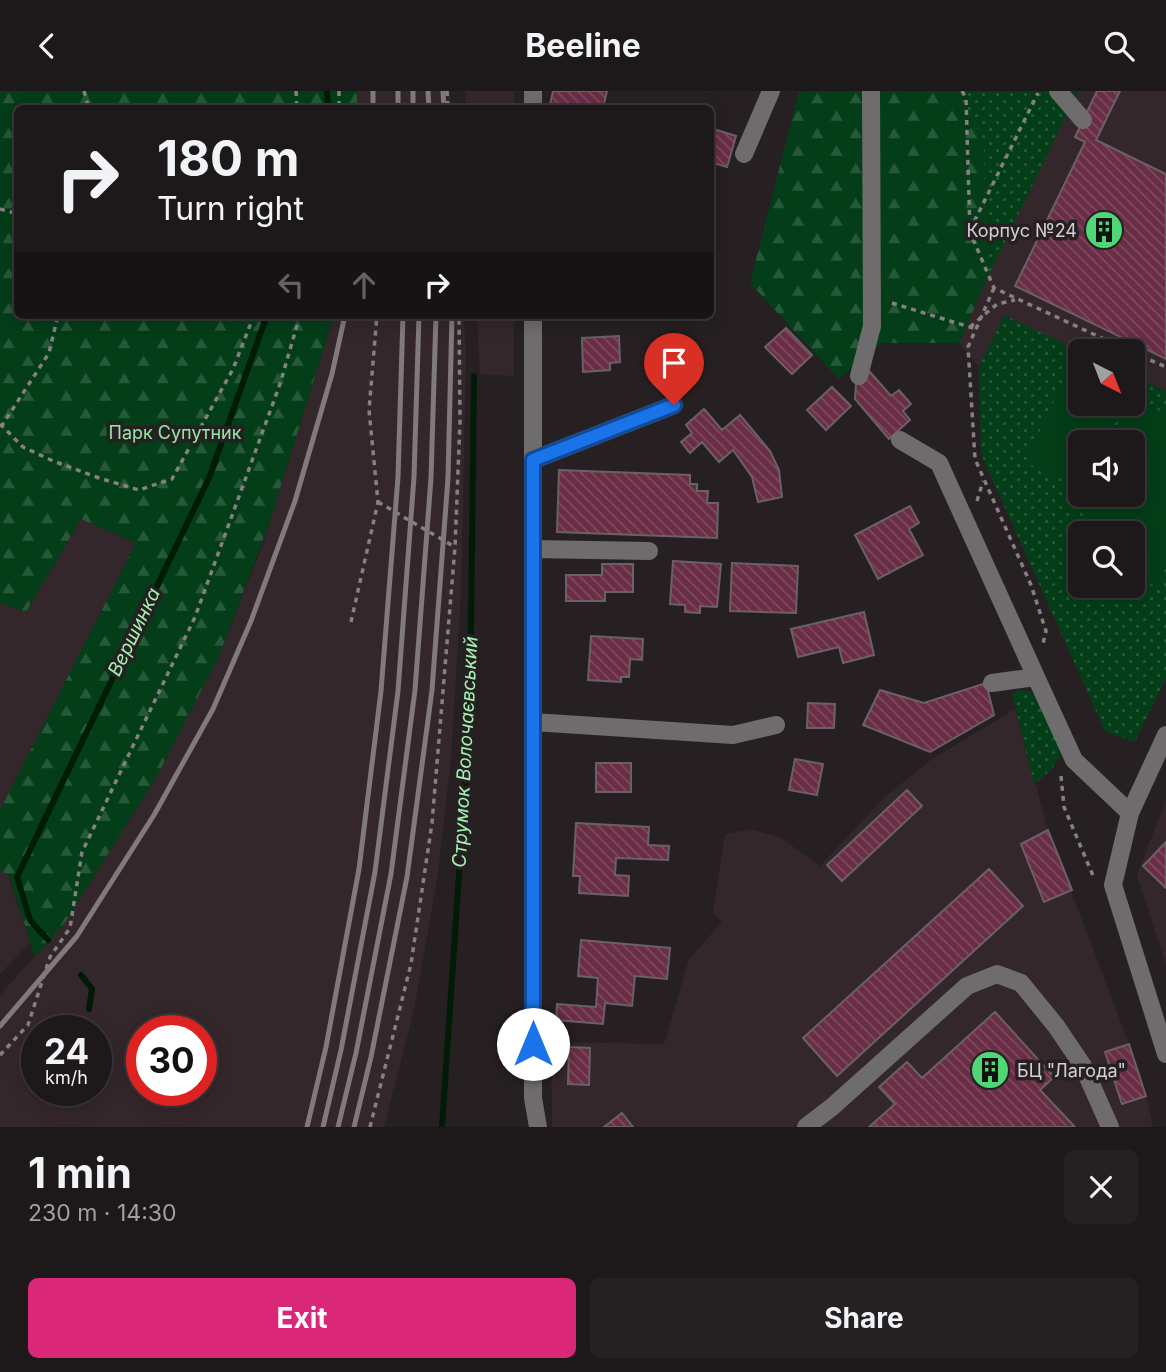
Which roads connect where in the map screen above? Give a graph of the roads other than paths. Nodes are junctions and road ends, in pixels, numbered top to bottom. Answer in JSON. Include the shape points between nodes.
{"nodes":[{"id":1,"x":771,"y":91,"type":"edge"},
{"id":2,"x":871,"y":91,"type":"edge"},
{"id":3,"x":1058,"y":91,"type":"edge"},
{"id":4,"x":1083,"y":121,"type":"dead end"},
{"id":5,"x":744,"y":154,"type":"dead end"},
{"id":6,"x":533,"y":319,"type":"edge"},
{"id":7,"x":859,"y":376,"type":"dead end"},
{"id":8,"x":674,"y":405,"type":"dead end"},
{"id":9,"x":900,"y":440,"type":"dead end"},
{"id":10,"x":533,"y":460,"type":"junction"},
{"id":11,"x":533,"y":549,"type":"junction"},
{"id":12,"x":649,"y":551,"type":"dead end"},
{"id":13,"x":1036,"y":677,"type":"junction"},
{"id":14,"x":992,"y":683,"type":"dead end"},
{"id":15,"x":533,"y":722,"type":"junction"},
{"id":16,"x":776,"y":725,"type":"dead end"},
{"id":17,"x":1164,"y":744,"type":"edge"},
{"id":18,"x":1130,"y":813,"type":"junction"},
{"id":19,"x":1166,"y":1052,"type":"edge"},
{"id":20,"x":538,"y":1127,"type":"edge"},
{"id":21,"x":806,"y":1127,"type":"edge"},
{"id":22,"x":1110,"y":1127,"type":"edge"}],
"edges":[{"from":1,"to":5,"type":"street"},
{"from":2,"to":7,"type":"street","via":[[872,326]]},
{"from":3,"to":4,"type":"street"},
{"from":6,"to":10,"type":"street"},
{"from":8,"to":10,"type":"street"},
{"from":9,"to":13,"type":"street","via":[[939,463]]},
{"from":10,"to":11,"type":"street"},
{"from":11,"to":12,"type":"street"},
{"from":11,"to":15,"type":"street"},
{"from":13,"to":14,"type":"street"},
{"from":13,"to":18,"type":"street","via":[[1074,760]]},
{"from":15,"to":16,"type":"street","via":[[733,735]]},
{"from":15,"to":20,"type":"street","via":[[533,1098]]},
{"from":17,"to":18,"type":"street"},
{"from":18,"to":19,"type":"street","via":[[1104,884]]},
{"from":21,"to":22,"type":"street","via":[[967,986],[997,974],[1021,983],[1056,1026],[1083,1066]]}]}
